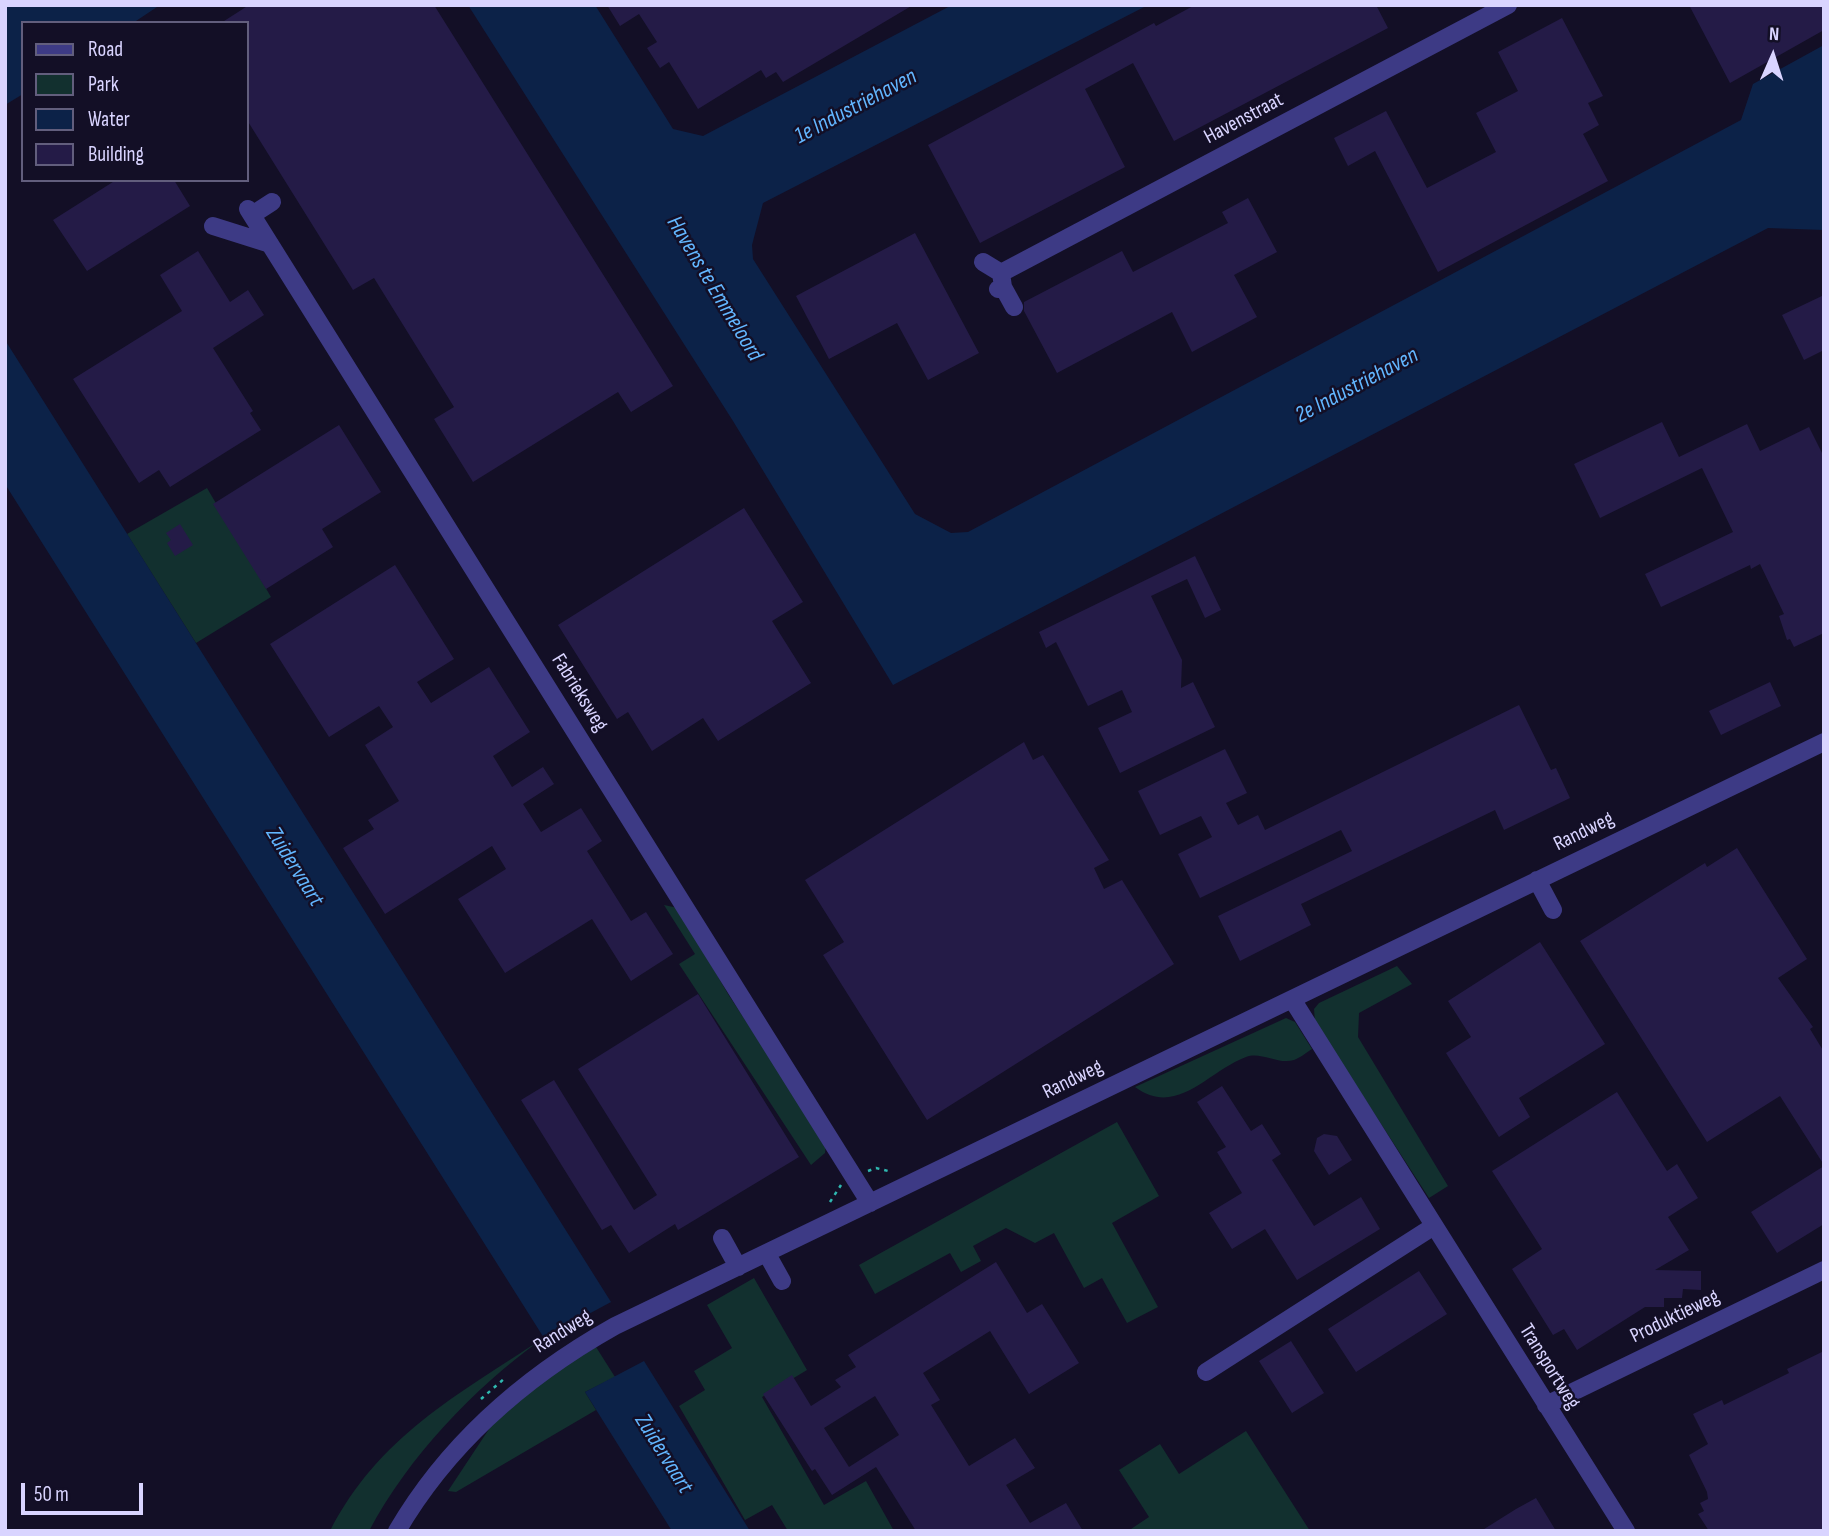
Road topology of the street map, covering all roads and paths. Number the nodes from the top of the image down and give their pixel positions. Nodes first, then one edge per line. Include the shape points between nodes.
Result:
1 (1508, 5) edge
2 (272, 202) dead end
3 (213, 226) dead end
4 (270, 244) junction
5 (983, 262) dead end
6 (1001, 283) junction
7 (1014, 307) dead end
8 (1824, 742) edge
9 (1537, 880) junction
10 (1553, 910) dead end
11 (1292, 999) junction
12 (862, 1173) dead end
13 (894, 1173) dead end
14 (847, 1180) dead end
15 (870, 1203) junction
16 (824, 1207) dead end
17 (1434, 1226) junction
18 (722, 1238) dead end
19 (767, 1254) junction
20 (738, 1268) junction
21 (1824, 1270) edge
22 (782, 1281) dead end
23 (1206, 1371) dead end
24 (1546, 1405) junction
25 (397, 1531) edge
26 (1626, 1531) edge

1 - 6 street, Havenstraat
2 - 4 street, Fabrieksweg via 250,212
3 - 4 street
4 - 15 street, Fabrieksweg via 519,625
5 - 6 street
6 - 7 street
8 - 9 street, Randweg
9 - 10 street
9 - 11 street, Randweg
11 - 15 street, Randweg
11 - 17 street, Transportweg
12 - 13 path via 876,1168
14 - 16 path
15 - 19 street, Randweg
17 - 23 street
17 - 24 street, Transportweg
18 - 20 street
19 - 20 street, Randweg
19 - 22 street
20 - 25 street, Randweg via 615,1326 540,1373 467,1437
21 - 24 street, Produktieweg
24 - 26 street, Transportweg

